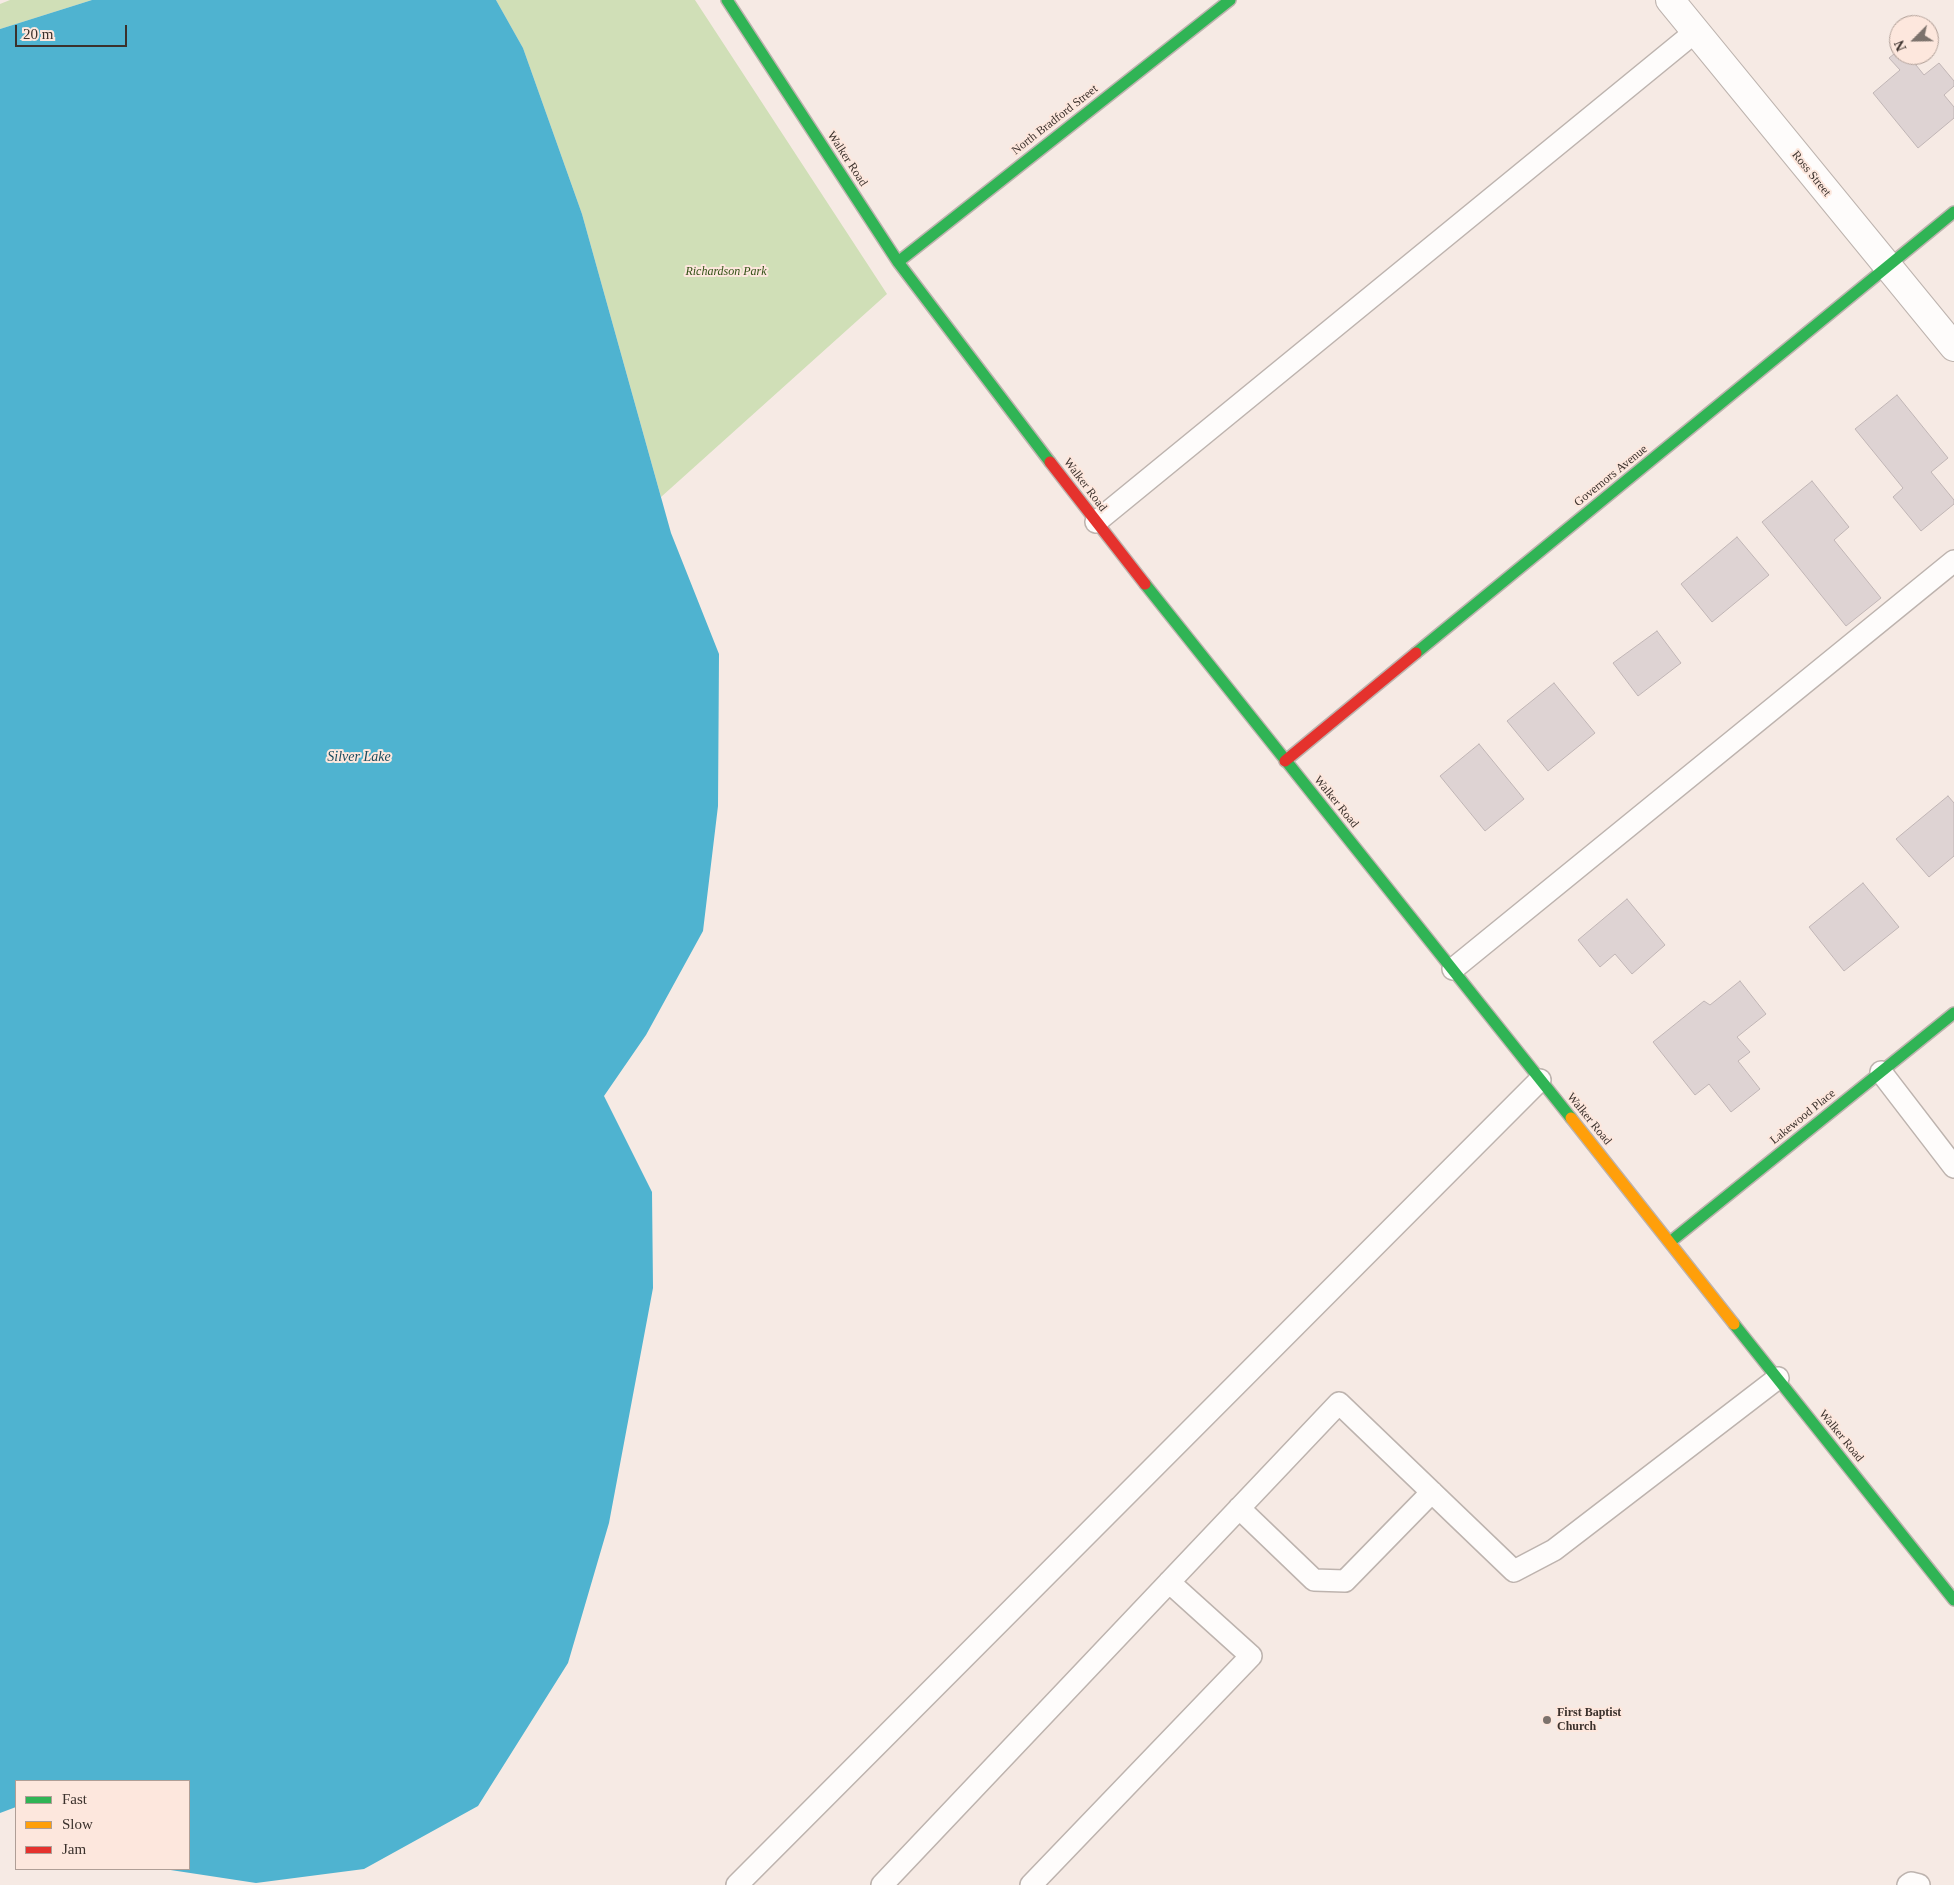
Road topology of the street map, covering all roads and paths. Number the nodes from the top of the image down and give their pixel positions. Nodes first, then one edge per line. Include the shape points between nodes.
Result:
1 (728, 0) edge
2 (1230, 0) edge
3 (1670, 0) edge
4 (1695, 32) junction
5 (1954, 212) edge
6 (898, 262) junction
7 (1887, 266) junction
8 (1954, 347) edge
9 (1096, 522) junction
10 (1954, 561) edge
11 (1286, 761) junction
12 (1453, 969) junction
13 (1954, 1013) edge
14 (1881, 1072) junction
15 (1540, 1080) junction
16 (1954, 1167) edge
17 (1670, 1242) junction
18 (1778, 1378) junction
19 (1432, 1492) junction
20 (1239, 1508) junction
21 (1169, 1582) junction
22 (1954, 1600) edge
23 (737, 1885) edge
24 (882, 1885) edge
25 (1031, 1885) edge
26 (1908, 1885) edge
27 (1919, 1885) edge

1 - 6 street, Walker Road
2 - 6 street, North Bradford Street
3 - 4 street, Ross Street
4 - 7 street, Ross Street
4 - 9 lane
5 - 7 street, Governors Avenue
6 - 9 street, Walker Road
7 - 8 street, Ross Street
7 - 11 street, Governors Avenue
9 - 11 street, Walker Road
10 - 12 lane
11 - 12 street, Walker Road
12 - 15 street, Walker Road
13 - 14 street, Lakewood Place
14 - 16 lane
14 - 17 street, Lakewood Place
15 - 17 street, Walker Road
15 - 23 lane
17 - 18 street, Walker Road
18 - 19 lane via 1554,1550 1514,1571
18 - 22 street, Walker Road
19 - 20 lane via 1345,1581 1314,1580
19 - 20 lane via 1339,1403
20 - 21 lane
21 - 24 lane
21 - 25 lane via 1251,1656
26 - 27 lane

